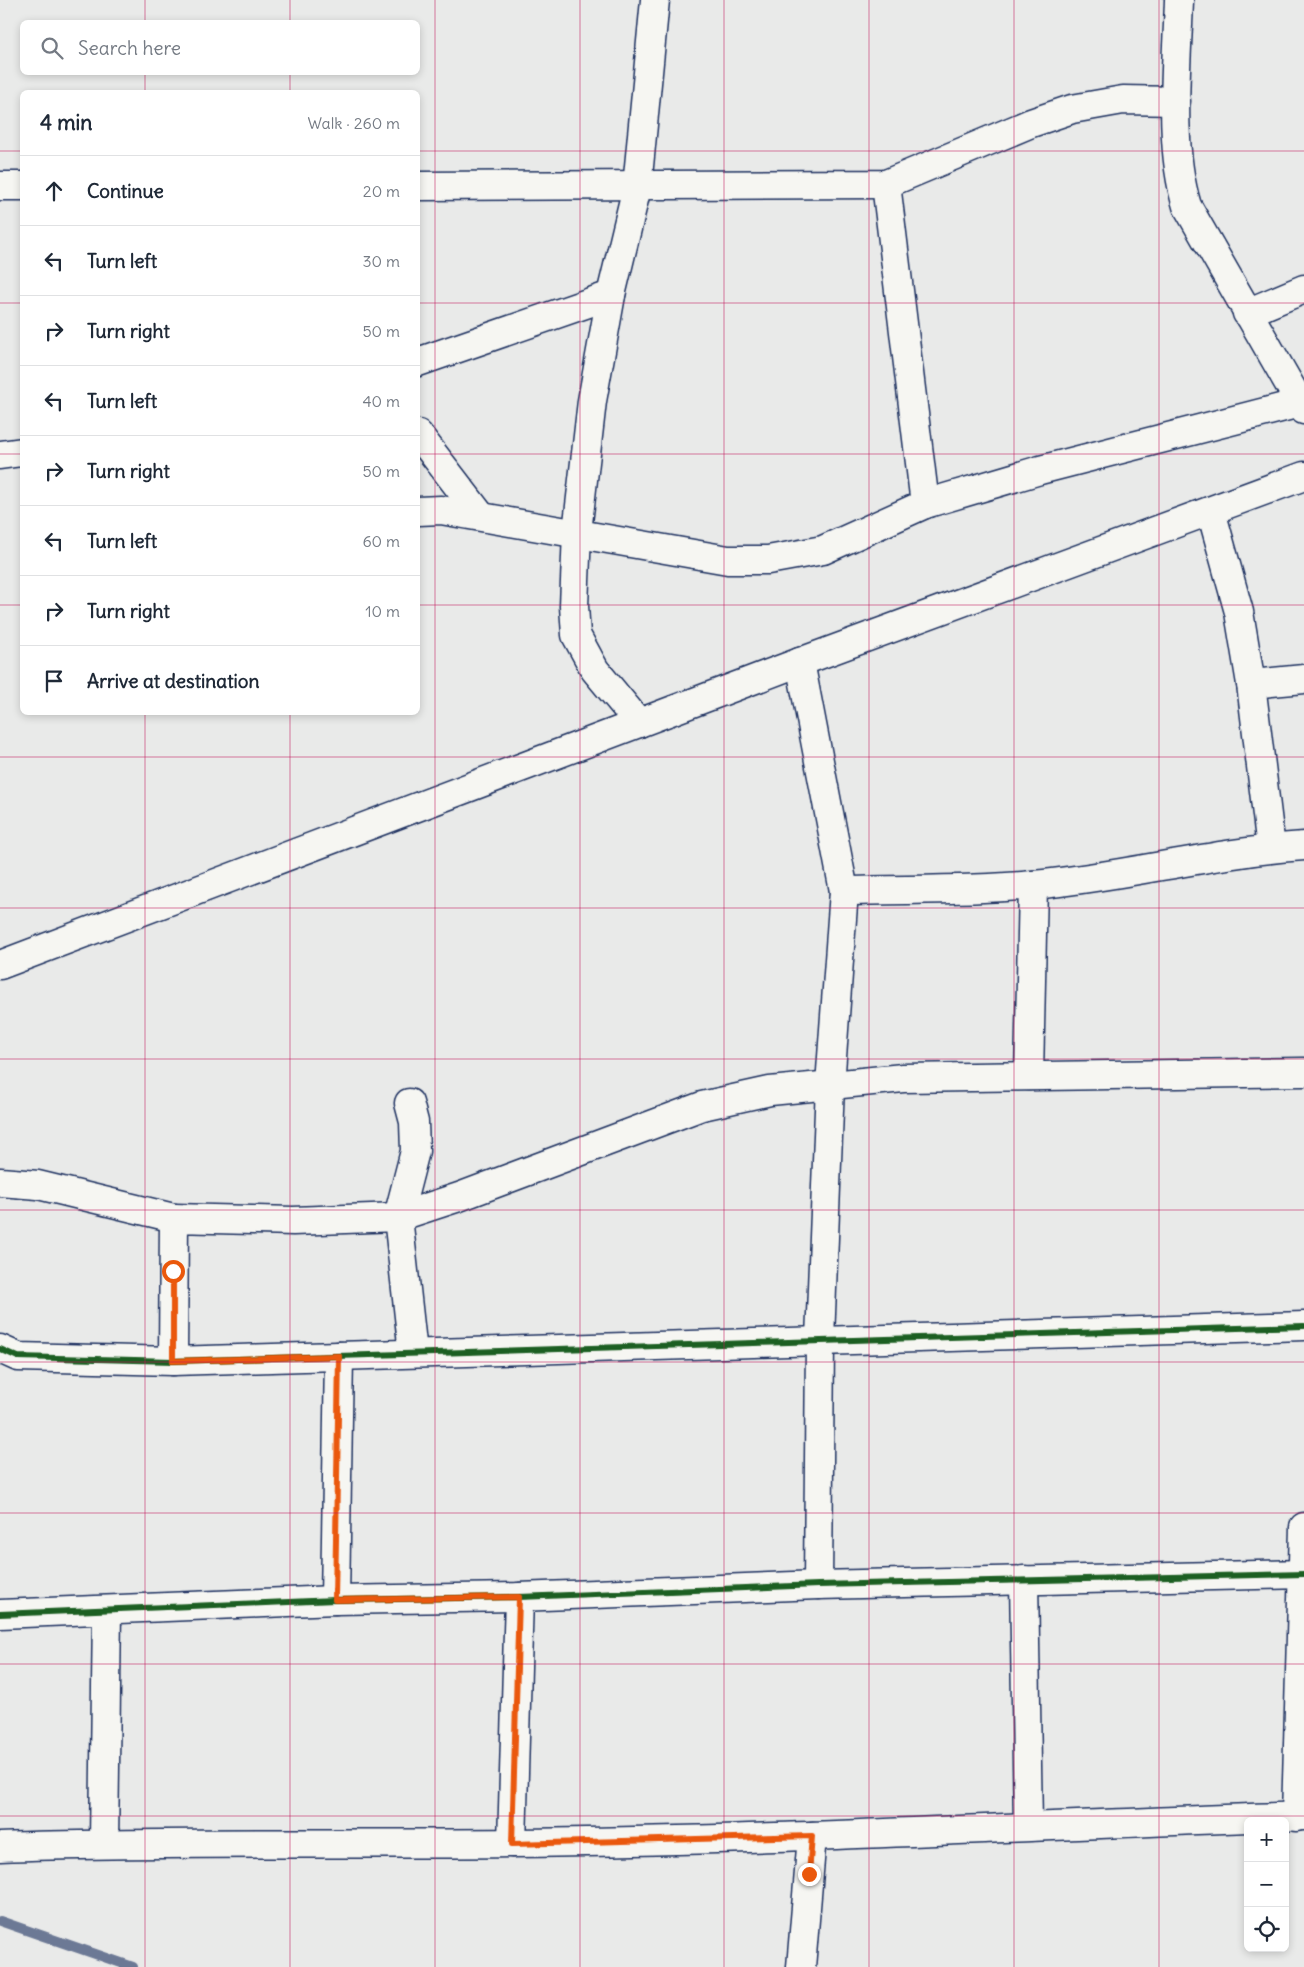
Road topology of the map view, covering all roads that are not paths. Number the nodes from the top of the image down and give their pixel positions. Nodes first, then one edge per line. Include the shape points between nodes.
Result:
1 (655, 0) edge
2 (1179, 0) edge
3 (1176, 101) junction
4 (886, 184) junction
5 (0, 186) edge
6 (20, 186) edge
7 (420, 186) edge
8 (637, 187) junction
9 (1304, 290) edge
10 (611, 294) junction
11 (1247, 313) junction
12 (420, 361) edge
13 (1302, 407) edge
14 (420, 437) edge
15 (20, 452) edge
16 (0, 455) edge
17 (1304, 476) edge
18 (925, 504) junction
19 (420, 511) edge
20 (1211, 511) junction
21 (480, 516) junction
22 (577, 532) junction
23 (800, 662) junction
24 (1304, 679) edge
25 (1251, 684) junction
26 (639, 723) junction
27 (1304, 846) edge
28 (1270, 848) junction
29 (1033, 886) junction
30 (844, 891) junction
31 (0, 965) edge
32 (1304, 1072) edge
33 (1029, 1076) junction
34 (830, 1085) junction
35 (410, 1103) dead end
36 (0, 1182) edge
37 (398, 1217) junction
38 (174, 1218) junction
39 (1304, 1326) edge
40 (820, 1339) junction
41 (0, 1349) edge
42 (413, 1353) junction
43 (339, 1356) junction
44 (173, 1361) junction
45 (1304, 1528) edge
46 (1303, 1574) edge
47 (1024, 1580) junction
48 (818, 1585) junction
49 (519, 1597) junction
50 (335, 1600) junction
51 (107, 1610) junction
52 (0, 1614) edge
53 (1300, 1816) edge
54 (1028, 1826) junction
55 (812, 1836) junction
56 (104, 1843) junction
57 (512, 1844) junction
58 (0, 1847) edge
59 (801, 1967) edge

1 - 8 main road
2 - 3 main road
3 - 4 main road via 1123,100 1072,108
3 - 11 main road via 1179,179 1188,206
4 - 8 main road
4 - 18 main road
5 - 6 main road
7 - 8 main road
8 - 10 main road
9 - 11 main road
10 - 12 main road
10 - 22 main road via 592,401
11 - 13 main road
13 - 18 main road via 1040,470
14 - 21 main road
15 - 16 main road
17 - 20 main road
18 - 22 main road via 823,550 768,560 728,560
19 - 21 main road via 441,510
20 - 23 main road
20 - 25 main road via 1239,612
21 - 22 main road
22 - 26 main road via 576,635 595,670
23 - 26 main road
23 - 30 main road
24 - 25 main road
25 - 28 main road
26 - 31 main road
27 - 28 main road
28 - 29 main road
29 - 30 main road
29 - 33 main road
30 - 34 main road
32 - 33 main road
33 - 34 main road via 903,1078
34 - 37 main road via 770,1091 702,1106
34 - 40 main road
35 - 37 main road via 415,1151
36 - 38 main road via 38,1185
37 - 38 main road via 293,1221
37 - 42 main road
38 - 44 main road
39 - 40 main road
40 - 42 main road
40 - 48 main road
41 - 44 main road via 18,1357
42 - 43 main road
43 - 44 main road
43 - 50 main road
45 - 46 main road
46 - 47 main road
46 - 53 main road
47 - 48 main road
47 - 54 main road
48 - 49 main road
49 - 50 main road
49 - 57 main road
50 - 51 main road
51 - 52 main road
51 - 56 main road
53 - 54 main road
54 - 55 main road
55 - 57 main road
55 - 59 main road
56 - 57 main road
56 - 58 main road

